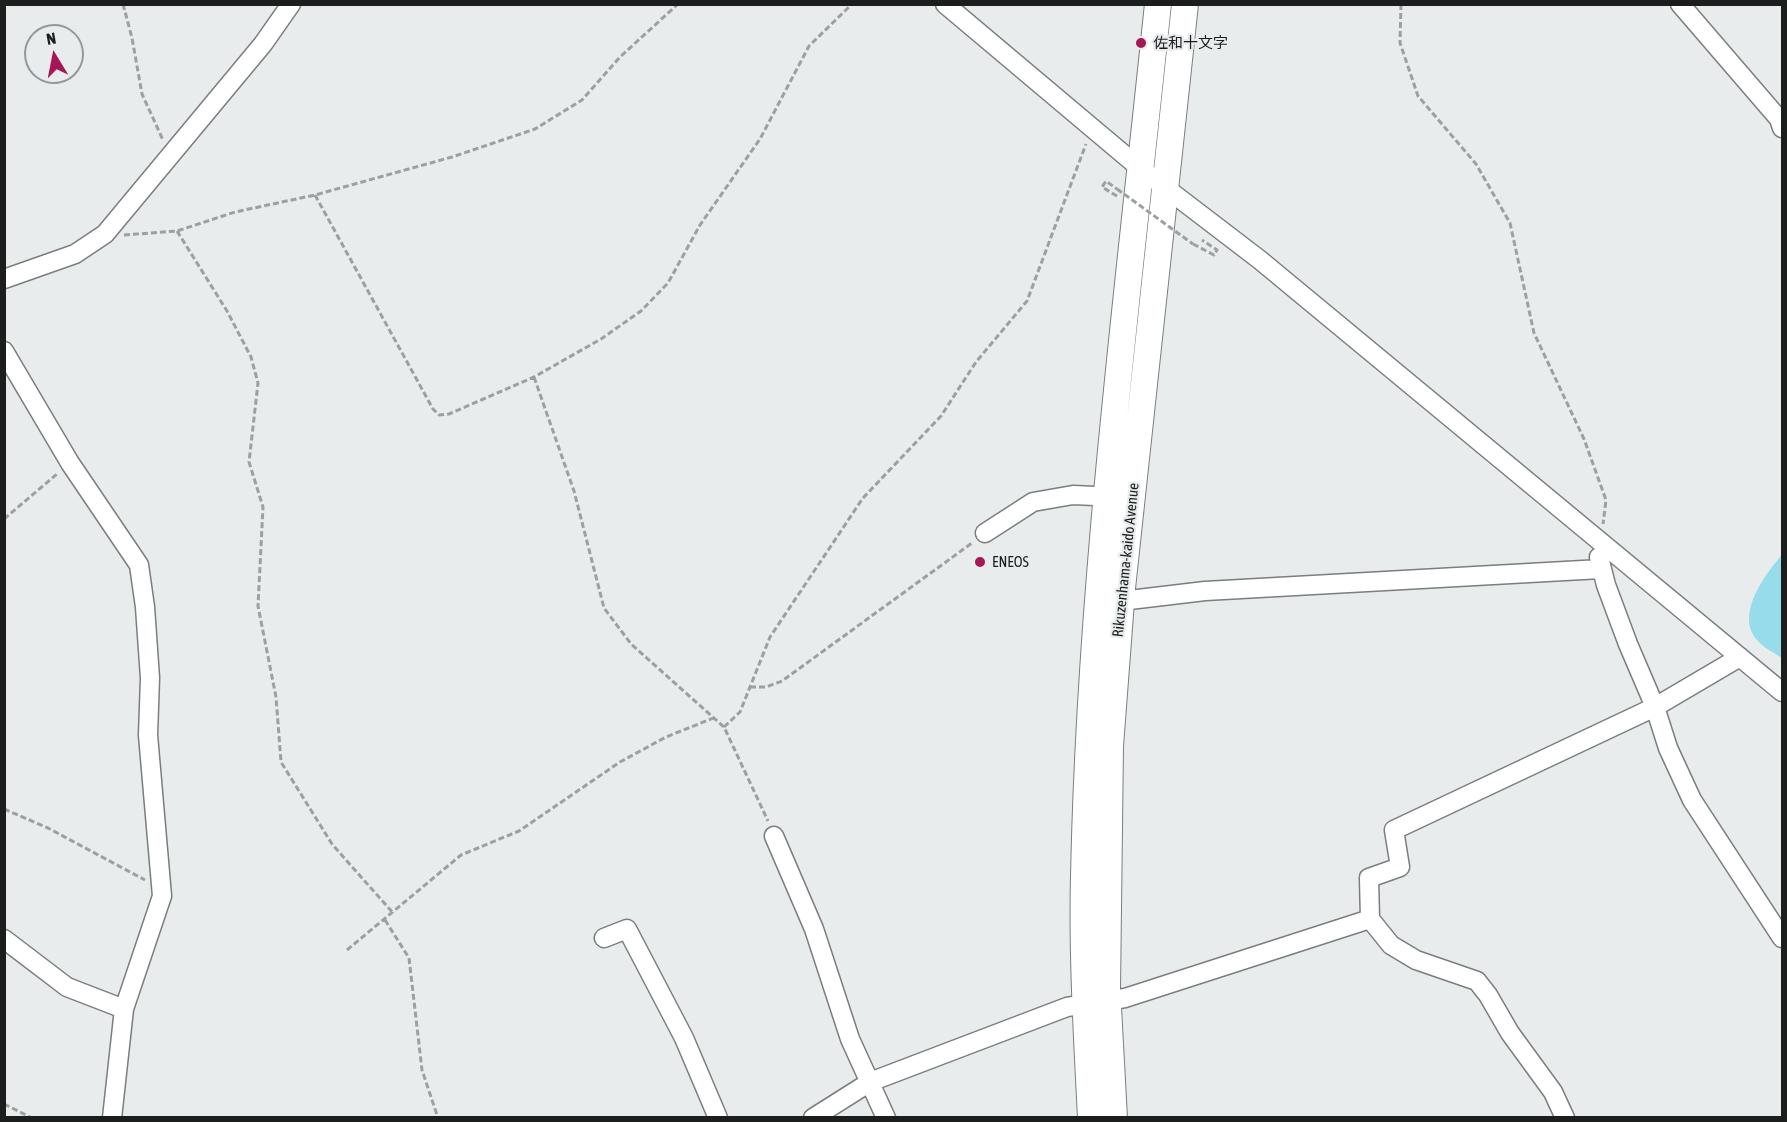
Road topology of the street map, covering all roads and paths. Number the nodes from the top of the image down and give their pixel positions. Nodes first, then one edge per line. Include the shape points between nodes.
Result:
1 (123, 4) edge
2 (291, 4) edge
3 (678, 4) edge
4 (852, 4) edge
5 (945, 4) edge
6 (1158, 4) edge
7 (1185, 4) edge
8 (1401, 4) edge
9 (1680, 4) edge
10 (1092, 128) junction
11 (1782, 128) edge
12 (170, 154) junction
13 (1141, 169) junction
14 (1166, 186) junction
15 (315, 195) junction
16 (1121, 198) dead end
17 (177, 231) junction
18 (105, 234) junction
19 (1202, 240) dead end
20 (4, 279) edge
21 (4, 351) edge
22 (534, 377) junction
23 (70, 464) junction
24 (1120, 497) junction
25 (4, 519) edge
26 (985, 533) joint
27 (1601, 543) junction
28 (1601, 569) junction
29 (1121, 601) junction
30 (1740, 657) junction
31 (750, 687) junction
32 (1782, 692) edge
33 (1655, 707) junction
34 (716, 717) junction
35 (724, 727) junction
36 (4, 809) edge
37 (774, 836) joint
38 (162, 890) junction
39 (393, 913) junction
40 (385, 919) junction
41 (1370, 919) junction
42 (604, 938) dead end
43 (1782, 938) edge
44 (4, 939) edge
45 (346, 950) dead end
46 (1096, 1002) junction
47 (124, 1009) junction
48 (870, 1082) junction
49 (4, 1104) edge
50 (32, 1118) edge
51 (112, 1118) edge
52 (438, 1118) edge
53 (717, 1118) edge
54 (813, 1118) edge
55 (886, 1118) edge
56 (1091, 1118) edge
57 (1114, 1118) edge
58 (1565, 1118) edge

1 - 12 path via 142,94
2 - 12 street via 263,44
3 - 15 path via 620,57 582,100 535,129
4 - 22 path via 809,46 760,139 700,225 668,283 641,311
5 - 10 street
6 - 13 highway, Rikuzenhama-kaido Avenue
7 - 14 highway, Rikuzenhama-kaido Avenue
8 - 27 path via 1400,43 1418,96 1476,164 1510,223 1534,333 1584,439 1606,500
9 - 11 street via 1779,119
10 - 13 street
10 - 31 path via 1027,301 976,362 941,416 863,498 770,637
12 - 18 street
13 - 14 street
13 - 24 highway, Rikuzenhama-kaido Avenue
14 - 24 highway, Rikuzenhama-kaido Avenue
14 - 27 street
15 - 17 path via 235,212
15 - 22 path via 439,415
16 - 19 path, bridge via 1102,186 1106,181 1214,255 1217,250
17 - 18 path via 139,236
17 - 39 path via 252,357 258,383 249,462 263,507 258,606 276,697 281,762 332,844
18 - 20 street via 75,254
21 - 23 street
22 - 34 path via 574,491 604,608 631,644
23 - 25 path
23 - 38 street via 139,565 150,678 148,735
24 - 26 street via 1073,495 1033,502
24 - 29 highway, Rikuzenhama-kaido Avenue
24 - 46 highway, Rikuzenhama-kaido Avenue via 1091,682 1084,877
26 - 31 path via 782,681
27 - 28 street
27 - 30 street
28 - 29 street via 1205,591
28 - 33 street
29 - 46 highway, Rikuzenhama-kaido Avenue
30 - 32 street
30 - 33 street
31 - 35 path via 740,712
33 - 41 street via 1394,830 1400,867 1369,878
33 - 43 street via 1692,801
34 - 35 path
34 - 39 path via 666,737 620,762 519,831 461,855
35 - 37 path
36 - 38 path via 48,828
37 - 48 street via 814,929 850,1039
38 - 47 street
39 - 40 path
40 - 45 path
40 - 52 path via 409,958 422,1070
41 - 46 street via 1125,998
41 - 58 street via 1391,945 1416,960 1477,981 1553,1092
42 - 53 street via 627,929 684,1038
44 - 47 street via 67,987
46 - 48 street via 1067,1007
46 - 56 highway, Rikuzenhama-kaido Avenue
46 - 57 highway, Rikuzenhama-kaido Avenue
47 - 51 street
48 - 54 street
48 - 55 street
49 - 50 path

